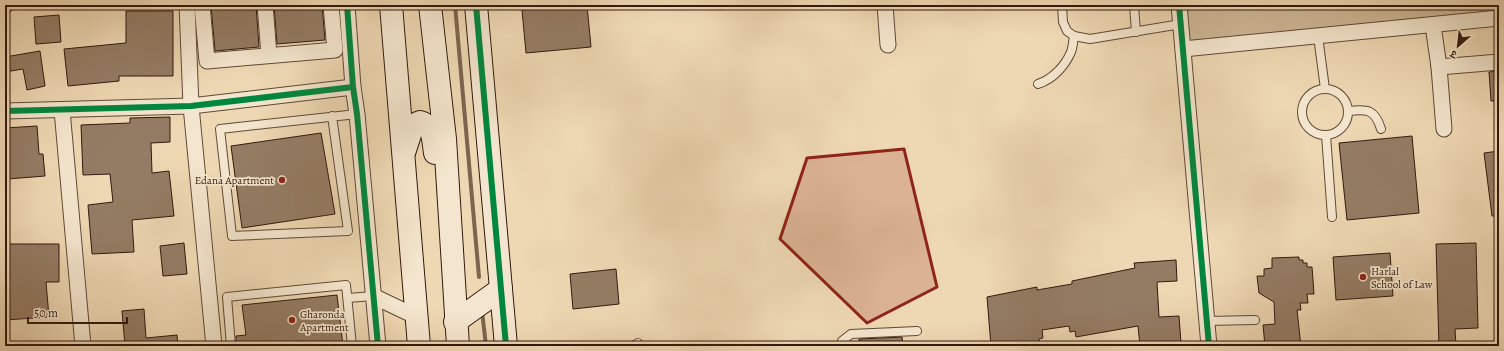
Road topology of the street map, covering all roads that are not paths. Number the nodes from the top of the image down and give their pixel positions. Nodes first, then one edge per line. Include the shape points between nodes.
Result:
1 (187, 5) edge
2 (202, 5) edge
3 (265, 5) edge
4 (331, 5) edge
5 (347, 5) edge
6 (391, 5) edge
7 (430, 5) edge
8 (476, 5) edge
9 (886, 5) edge
10 (1062, 5) edge
11 (1134, 5) edge
12 (1179, 5) edge
13 (1499, 18) edge
14 (1181, 24) junction
15 (1433, 25) junction
16 (1136, 32) junction
17 (1074, 36) junction
18 (1318, 36) junction
19 (888, 46) dead end
20 (351, 49) junction
21 (1183, 49) junction
22 (335, 50) junction
23 (269, 56) junction
24 (1499, 62) edge
25 (1439, 67) junction
26 (1038, 84) dead end
27 (353, 87) junction
28 (1325, 89) junction
29 (191, 106) junction
30 (62, 110) junction
31 (5, 111) edge
32 (1349, 112) junction
33 (357, 114) junction
34 (332, 116) junction
35 (1381, 129) dead end
36 (1444, 129) dead end
37 (1326, 136) junction
38 (404, 153) junction
39 (447, 178) junction
40 (1332, 217) dead end
41 (500, 289) junction
42 (373, 296) junction
43 (348, 298) junction
44 (417, 317) junction
45 (1255, 320) dead end
46 (1207, 321) junction
47 (455, 322) junction
48 (917, 331) dead end
49 (83, 346) edge
50 (214, 346) edge
51 (231, 346) edge
52 (352, 346) edge
53 (378, 346) edge
54 (419, 346) edge
55 (458, 346) edge
56 (506, 346) edge
57 (840, 346) edge
58 (1209, 346) edge

1 - 29 street
2 - 23 street via 207,61
3 - 23 street
4 - 22 street
5 - 20 street
6 - 38 main road
7 - 39 main road
8 - 41 main road
9 - 19 street
10 - 17 lane via 1063,22 1067,31
11 - 16 lane
12 - 14 street
13 - 15 street
14 - 16 lane
14 - 21 street
15 - 18 street
15 - 25 street
16 - 17 lane via 1090,39
17 - 26 lane via 1071,52 1056,75
18 - 21 street
18 - 28 lane
20 - 22 street
20 - 27 street
21 - 46 street
22 - 23 street
24 - 25 street
25 - 36 street
27 - 29 street
27 - 33 street
28 - 32 lane via 1334,90 1342,95
28 - 37 lane via 1308,96 1303,104 1302,113 1309,129
29 - 30 street
29 - 50 street
30 - 31 street
30 - 49 street
32 - 35 lane via 1364,109 1368,111 1378,120
32 - 37 lane via 1342,128 1335,134
33 - 34 lane
33 - 42 street
34 - 34 lane via 220,129 232,236 348,231
37 - 40 lane
38 - 39 main road via 413,125 424,123 431,129 438,166
38 - 44 main road
39 - 47 main road
41 - 47 main road
41 - 56 main road
42 - 43 lane
42 - 44 street
42 - 53 street
43 - 51 lane via 346,285 227,297
43 - 52 lane
44 - 54 main road
45 - 46 lane
46 - 58 street
47 - 55 main road
48 - 57 lane via 851,334

